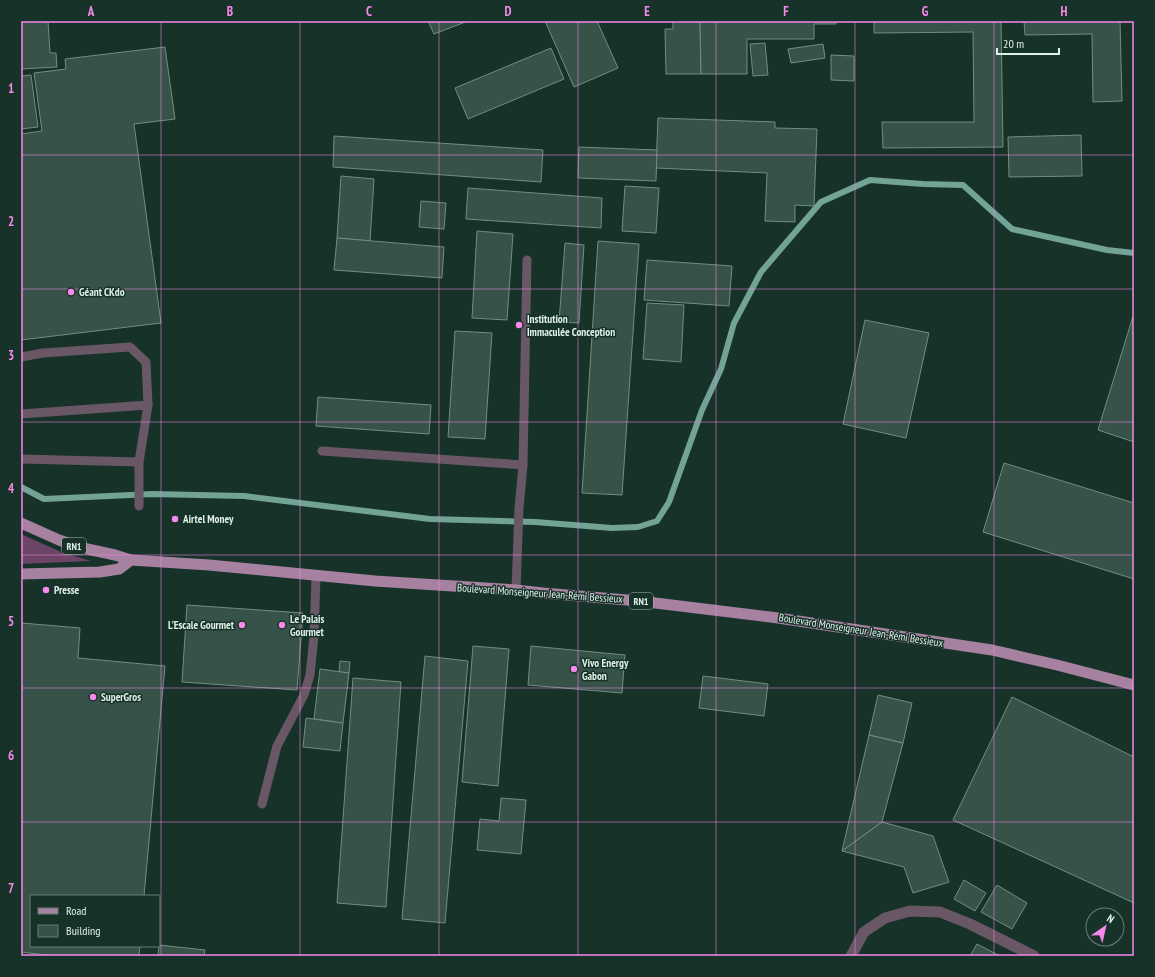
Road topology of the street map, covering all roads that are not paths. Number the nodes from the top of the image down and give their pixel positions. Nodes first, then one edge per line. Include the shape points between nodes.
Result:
1 (527, 260) dead end
2 (21, 357) edge
3 (148, 405) junction
4 (21, 414) edge
5 (322, 451) dead end
6 (21, 459) edge
7 (139, 462) junction
8 (523, 465) junction
9 (139, 506) dead end
10 (21, 523) edge
11 (131, 560) junction
12 (21, 574) edge
13 (316, 576) junction
14 (516, 590) junction
15 (1134, 685) edge
16 (262, 804) dead end
17 (851, 956) edge
18 (1034, 956) edge

1 - 8 lane
2 - 3 lane via 130,346 146,362
3 - 4 lane
3 - 7 lane
5 - 8 lane
6 - 7 lane
7 - 9 lane
8 - 14 lane
10 - 11 main road, Boulevard Monseigneur Jean-Rémi Bessieux / RN1 via 78,547
11 - 12 main road via 119,569 100,572
11 - 13 main road, Boulevard Monseigneur Jean-Rémi Bessieux / RN1
13 - 14 main road, Boulevard Monseigneur Jean-Rémi Bessieux / RN1
13 - 16 lane via 310,675 304,695 277,746
14 - 15 main road, Boulevard Monseigneur Jean-Rémi Bessieux / RN1 via 785,618 916,638 1056,664
17 - 18 street via 864,932 885,918 910,911 940,912

